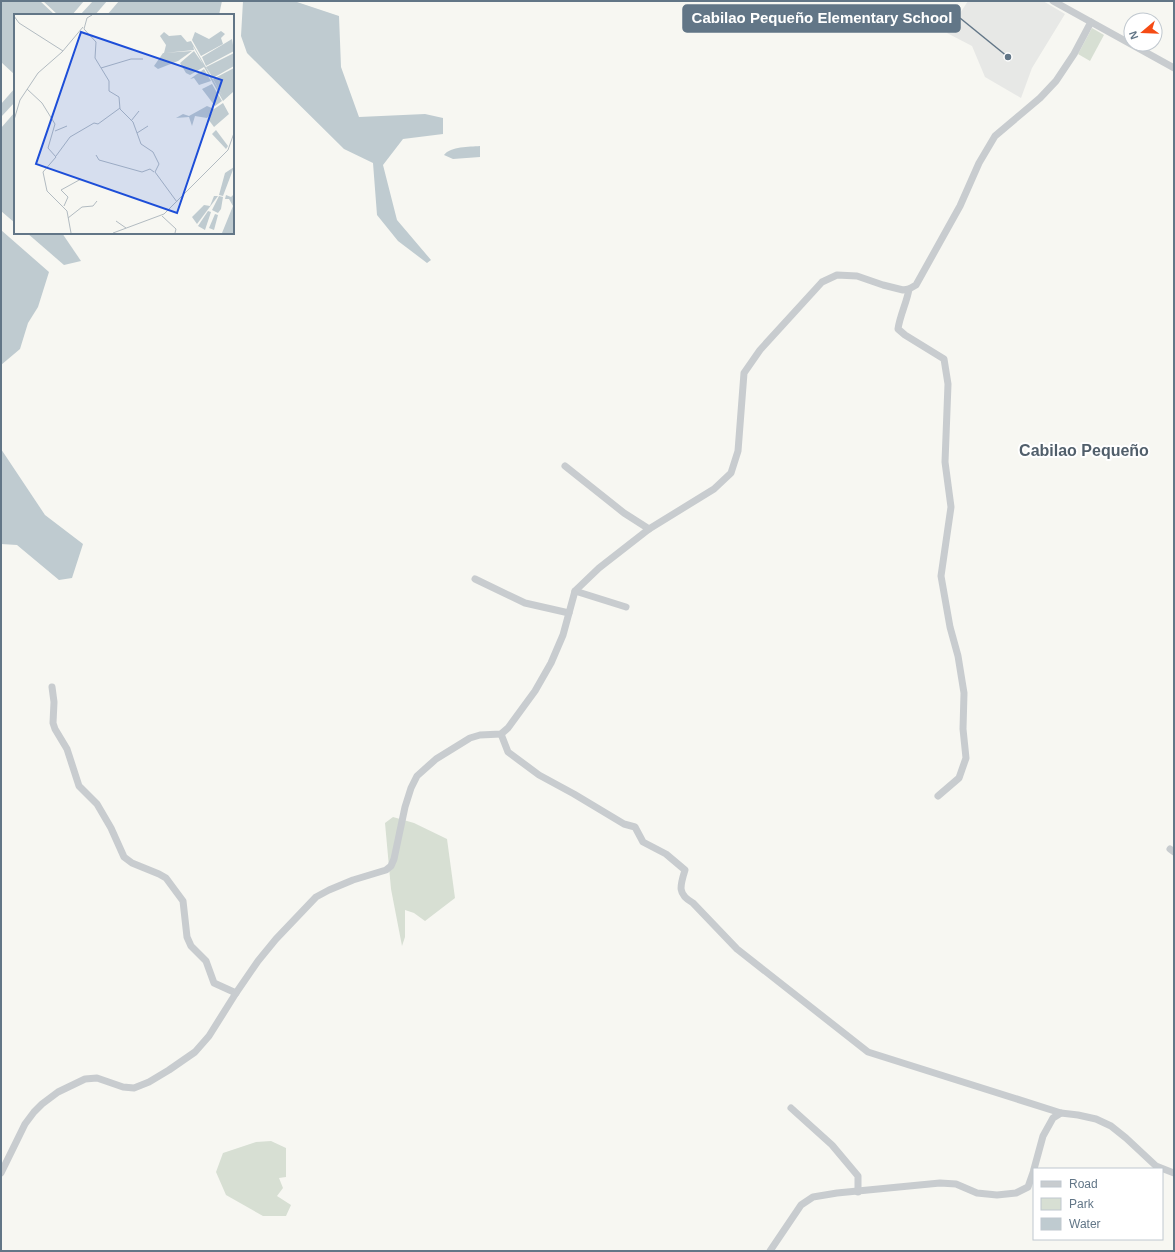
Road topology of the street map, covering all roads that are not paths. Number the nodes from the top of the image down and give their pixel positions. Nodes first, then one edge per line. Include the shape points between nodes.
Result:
1 (1053, 1) edge
2 (1091, 22) junction
3 (1174, 68) edge
4 (909, 289) junction
5 (565, 466) dead end
6 (649, 529) junction
7 (475, 579) dead end
8 (575, 590) junction
9 (626, 607) dead end
10 (568, 613) junction
11 (52, 687) dead end
12 (501, 734) junction
13 (938, 796) dead end
14 (236, 993) junction
15 (791, 1108) dead end
16 (1061, 1113) junction
17 (1035, 1168) edge
18 (1161, 1168) edge
19 (1163, 1169) edge
20 (1, 1173) edge
21 (1033, 1173) edge
22 (1174, 1173) edge
23 (858, 1192) junction
24 (770, 1251) edge

1 - 2 street
2 - 3 street
2 - 4 street via 1056,81 995,136 916,285
4 - 6 street via 883,286 857,276 837,275 822,282 760,350 744,373 738,452 731,473 714,489
4 - 13 street via 898,329 944,359 948,384 945,462 951,507 941,576 964,692 963,729 966,758 959,778
5 - 6 street via 624,513
6 - 8 street
7 - 10 street via 525,603
8 - 9 street
8 - 10 street
10 - 12 street via 563,635 551,663 535,691
11 - 14 street via 53,723 67,749 80,786 97,804 124,857 166,878 183,901 187,936 191,946 206,961 214,983
12 - 14 street via 470,738 425,768 411,788 391,866 380,873 353,880 316,897 276,939
12 - 16 street via 508,752 539,775 624,824 635,827 643,842 666,854 685,870 680,884 682,894 737,949 868,1052
14 - 20 street via 210,1036 194,1052 153,1080 134,1088 97,1078 86,1079 58,1092 42,1104 25,1124
15 - 23 street via 832,1145 858,1176
16 - 17 street via 1052,1118 1043,1136
16 - 18 street via 1078,1114 1111,1126
19 - 22 street
21 - 23 street via 1028,1187 1016,1193 977,1193 956,1184 940,1183
23 - 24 street via 813,1197 800,1205

